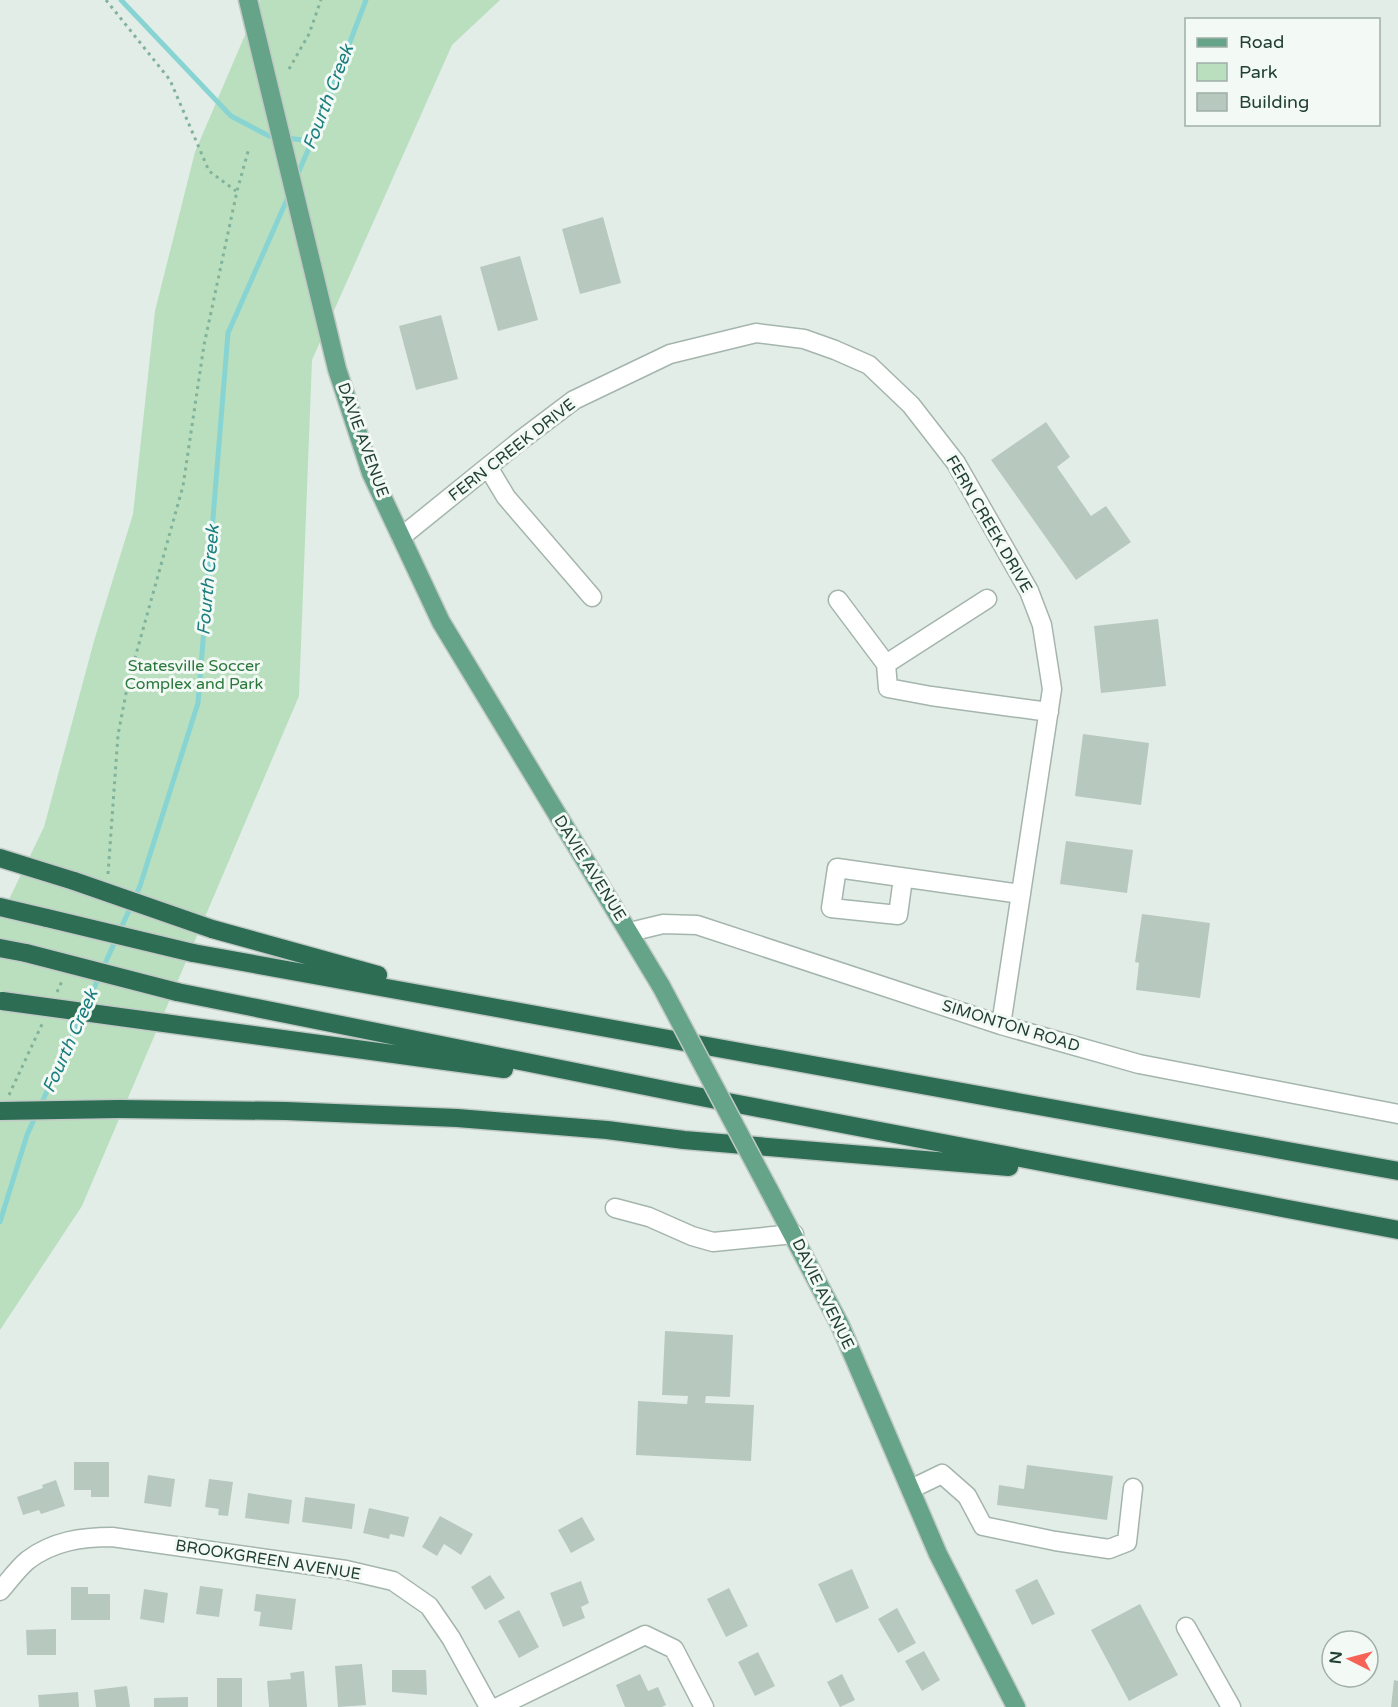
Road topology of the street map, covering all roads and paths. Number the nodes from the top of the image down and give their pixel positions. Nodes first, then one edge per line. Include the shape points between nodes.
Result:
1 (106, 0) edge
2 (248, 0) edge
3 (321, 0) edge
4 (289, 69) dead end
5 (249, 148) dead end
6 (237, 191) junction
7 (488, 467) junction
8 (401, 537) junction
9 (592, 597) dead end
10 (987, 599) dead end
11 (838, 600) dead end
12 (886, 664) junction
13 (1048, 712) junction
14 (0, 858) edge
15 (107, 878) dead end
16 (903, 878) dead end
17 (1021, 894) junction
18 (0, 907) edge
19 (630, 932) junction
20 (0, 948) edge
21 (1, 1001) edge
22 (481, 1004) junction
23 (43, 1022) dead end
24 (1001, 1025) junction
25 (675, 1092) junction
26 (4, 1104) edge
27 (1398, 1114) edge
28 (1398, 1171) edge
29 (1102, 1175) junction
30 (615, 1208) dead end
31 (1398, 1230) edge
32 (794, 1234) junction
33 (1133, 1488) dead end
34 (910, 1489) junction
35 (0, 1591) edge
36 (1186, 1627) dead end
37 (489, 1707) edge
38 (498, 1707) edge
39 (704, 1707) edge
40 (1016, 1707) edge
41 (1231, 1707) edge

1 - 6 path via 170,80 209,171
2 - 8 main road, DAVIE AVENUE via 337,369 371,473
3 - 4 path via 309,34
5 - 6 path
6 - 15 path via 204,345 183,486 128,683 118,735
7 - 8 street, FERN CREEK DRIVE
7 - 9 street via 506,497
7 - 13 street, FERN CREEK DRIVE via 574,400 670,354 756,333 804,339 835,350 869,365 911,405 956,462 1029,591 1042,625 1052,689
8 - 19 main road, DAVIE AVENUE via 441,622
10 - 12 street
11 - 12 street
12 - 13 street via 888,688
13 - 17 street, FERN CREEK DRIVE
14 - 22 highway, bridge via 212,928
16 - 17 street
17 - 24 street, FERN CREEK DRIVE
18 - 22 highway, bridge via 193,953
19 - 24 street, SIMONTON ROAD via 663,924 697,925
19 - 32 main road, DAVIE AVENUE, bridge
20 - 25 highway, bridge via 177,992
21 - 25 highway, bridge
22 - 28 highway
23 - 26 path
24 - 27 street, SIMONTON ROAD via 1138,1064
25 - 29 highway
26 - 29 highway, bridge via 457,1118
29 - 31 highway
30 - 32 street via 713,1242
32 - 34 main road, DAVIE AVENUE via 840,1325
33 - 34 street via 1127,1542 1109,1549 983,1526 967,1496 942,1474
34 - 40 main road, DAVIE AVENUE via 938,1554
35 - 37 street, BROOKGREEN AVENUE via 28,1560 62,1542 83,1537 112,1537 276,1560 393,1581 429,1606
36 - 41 street
38 - 39 street via 645,1635 674,1648

